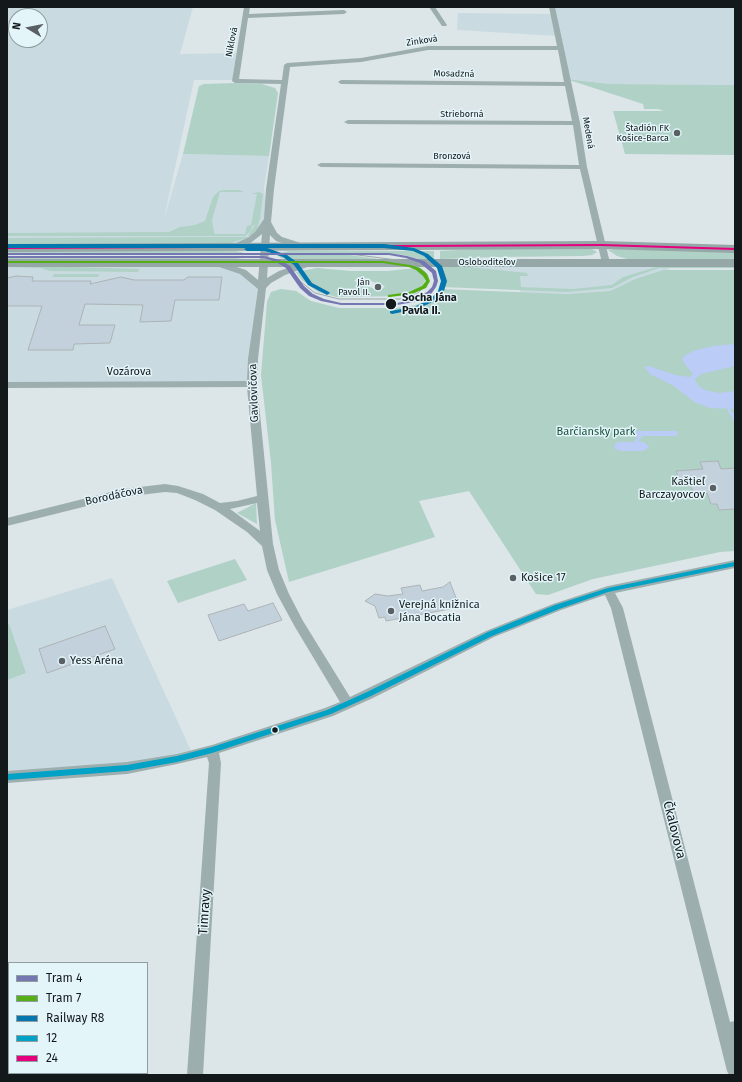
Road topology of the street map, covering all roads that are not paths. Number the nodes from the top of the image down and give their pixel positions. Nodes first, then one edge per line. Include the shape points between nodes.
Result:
1 (247, 7) edge
2 (432, 7) edge
3 (552, 7) edge
4 (344, 12) dead end
5 (246, 16) junction
6 (444, 26) dead end
7 (560, 48) junction
8 (287, 65) joint
9 (285, 82) junction
10 (341, 82) dead end
11 (567, 84) junction
12 (348, 122) dead end
13 (576, 124) junction
14 (322, 165) dead end
15 (583, 167) junction
16 (267, 221) junction
17 (602, 245) junction
18 (265, 247) junction
19 (303, 247) junction
20 (7, 248) edge
21 (224, 248) junction
22 (735, 248) edge
23 (606, 262) junction
24 (7, 263) edge
25 (215, 263) junction
26 (264, 263) junction
27 (311, 263) junction
28 (735, 264) edge
29 (262, 288) junction
30 (252, 384) junction
31 (7, 385) edge
32 (262, 498) junction
33 (219, 507) junction
34 (7, 522) edge
35 (267, 544) junction
36 (735, 564) edge
37 (608, 590) junction
38 (347, 703) junction
39 (212, 750) junction
40 (7, 777) edge
41 (730, 1030) edge
42 (735, 1071) edge
43 (195, 1075) edge

1 - 5 street, Niklová
2 - 6 street
3 - 7 street, Medená
4 - 5 street
5 - 9 street, Niklová via 235,81
7 - 8 street, Zinková via 428,48 367,60
7 - 11 street, Medená
8 - 9 street, Gavlovičova
9 - 16 street, Gavlovičova
10 - 11 street, Mosadzná
11 - 13 street, Medená
12 - 13 street, Strieborná
13 - 15 street, Medená
14 - 15 street, Bronzová
15 - 17 street, Medená
16 - 18 street, Gavlovičova
16 - 19 street via 279,239
16 - 21 street via 258,234 248,242
17 - 19 main road, Osloboditeľov
17 - 22 main road, Osloboditeľov
17 - 23 street, Medená
18 - 19 main road, Osloboditeľov
18 - 21 main road, Osloboditeľov
18 - 26 street, Gavlovičova
20 - 21 main road, Osloboditeľov
23 - 27 main road, Osloboditeľov
23 - 28 main road, Osloboditeľov
24 - 25 main road, Osloboditeľov
25 - 26 main road, Osloboditeľov
25 - 29 street via 243,272
26 - 27 main road, Osloboditeľov
26 - 29 street, Gavlovičova
27 - 29 street via 282,273
29 - 30 street, Gavlovičova
30 - 31 street, Vozárova
30 - 32 street, Gavlovičova
32 - 33 street via 237,506
32 - 35 street, Gavlovičova
33 - 34 street, Borodáčova via 178,490 153,488
33 - 35 street, Borodáčova via 251,529
35 - 38 street, Gavlovičova via 273,570 283,594
36 - 37 street
37 - 38 street via 535,615 490,634
37 - 41 street, Čkalovova via 617,608
38 - 39 street
39 - 40 street via 127,768
39 - 43 street, Timravy via 215,763
41 - 42 street, Čkalovova

